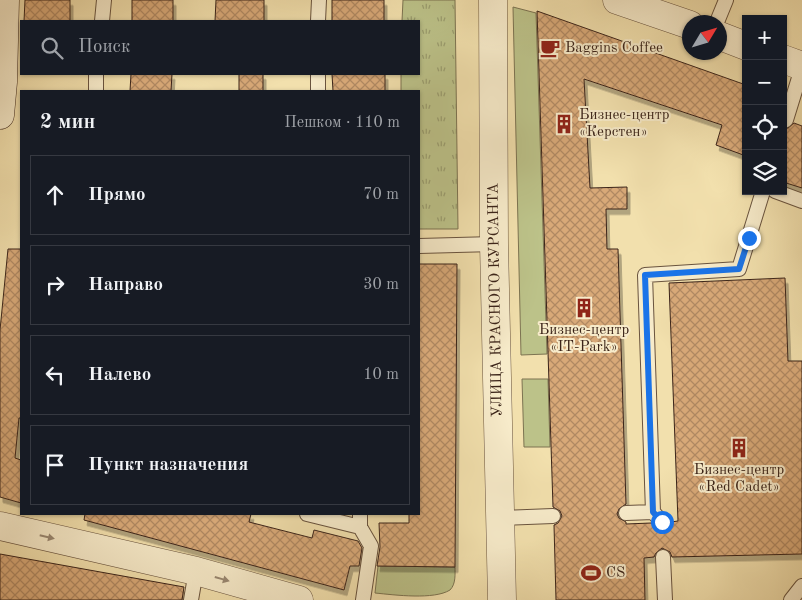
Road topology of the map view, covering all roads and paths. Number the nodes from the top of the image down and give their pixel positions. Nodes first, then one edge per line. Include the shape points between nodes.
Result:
1 (5, 0) edge
2 (104, 0) edge
3 (318, 0) edge
4 (493, 0) edge
5 (617, 0) edge
6 (726, 0) edge
7 (720, 15) edge
8 (102, 20) edge
9 (318, 20) edge
10 (682, 22) edge
11 (727, 39) edge
12 (742, 44) edge
13 (785, 60) edge
14 (802, 67) edge
15 (96, 75) edge
16 (318, 75) edge
17 (96, 90) edge
18 (318, 90) edge
19 (0, 115) edge
20 (787, 117) edge
21 (762, 195) edge
22 (786, 195) edge
23 (802, 201) edge
24 (494, 244) junction
25 (420, 246) edge
26 (626, 513) dead end
27 (316, 515) edge
28 (554, 516) dead end
29 (500, 518) junction
30 (360, 520) edge
31 (0, 526) edge
32 (663, 557) dead end
33 (196, 572) junction
34 (802, 586) edge
35 (191, 600) edge
36 (299, 600) edge
37 (363, 600) edge
38 (502, 600) edge
39 (665, 600) edge
40 (791, 600) edge

1 - 19 street
2 - 8 lane
3 - 9 lane
4 - 24 street, УЛИЦА КРАСНОГО КУРСАНТА
5 - 10 street
6 - 7 lane
11 - 12 street
13 - 14 street
14 - 20 lane
15 - 17 lane
16 - 18 lane
21 - 26 lane via 739,269 645,275 657,517
22 - 23 lane
24 - 25 lane
24 - 29 street, УЛИЦА КРАСНОГО КУРСАНТА
27 - 30 lane
28 - 29 lane
29 - 38 street, УЛИЦА КРАСНОГО КУРСАНТА
30 - 37 lane via 371,546
31 -> 33 street
32 - 39 lane
33 - 35 lane
33 -> 36 street
34 - 40 lane

